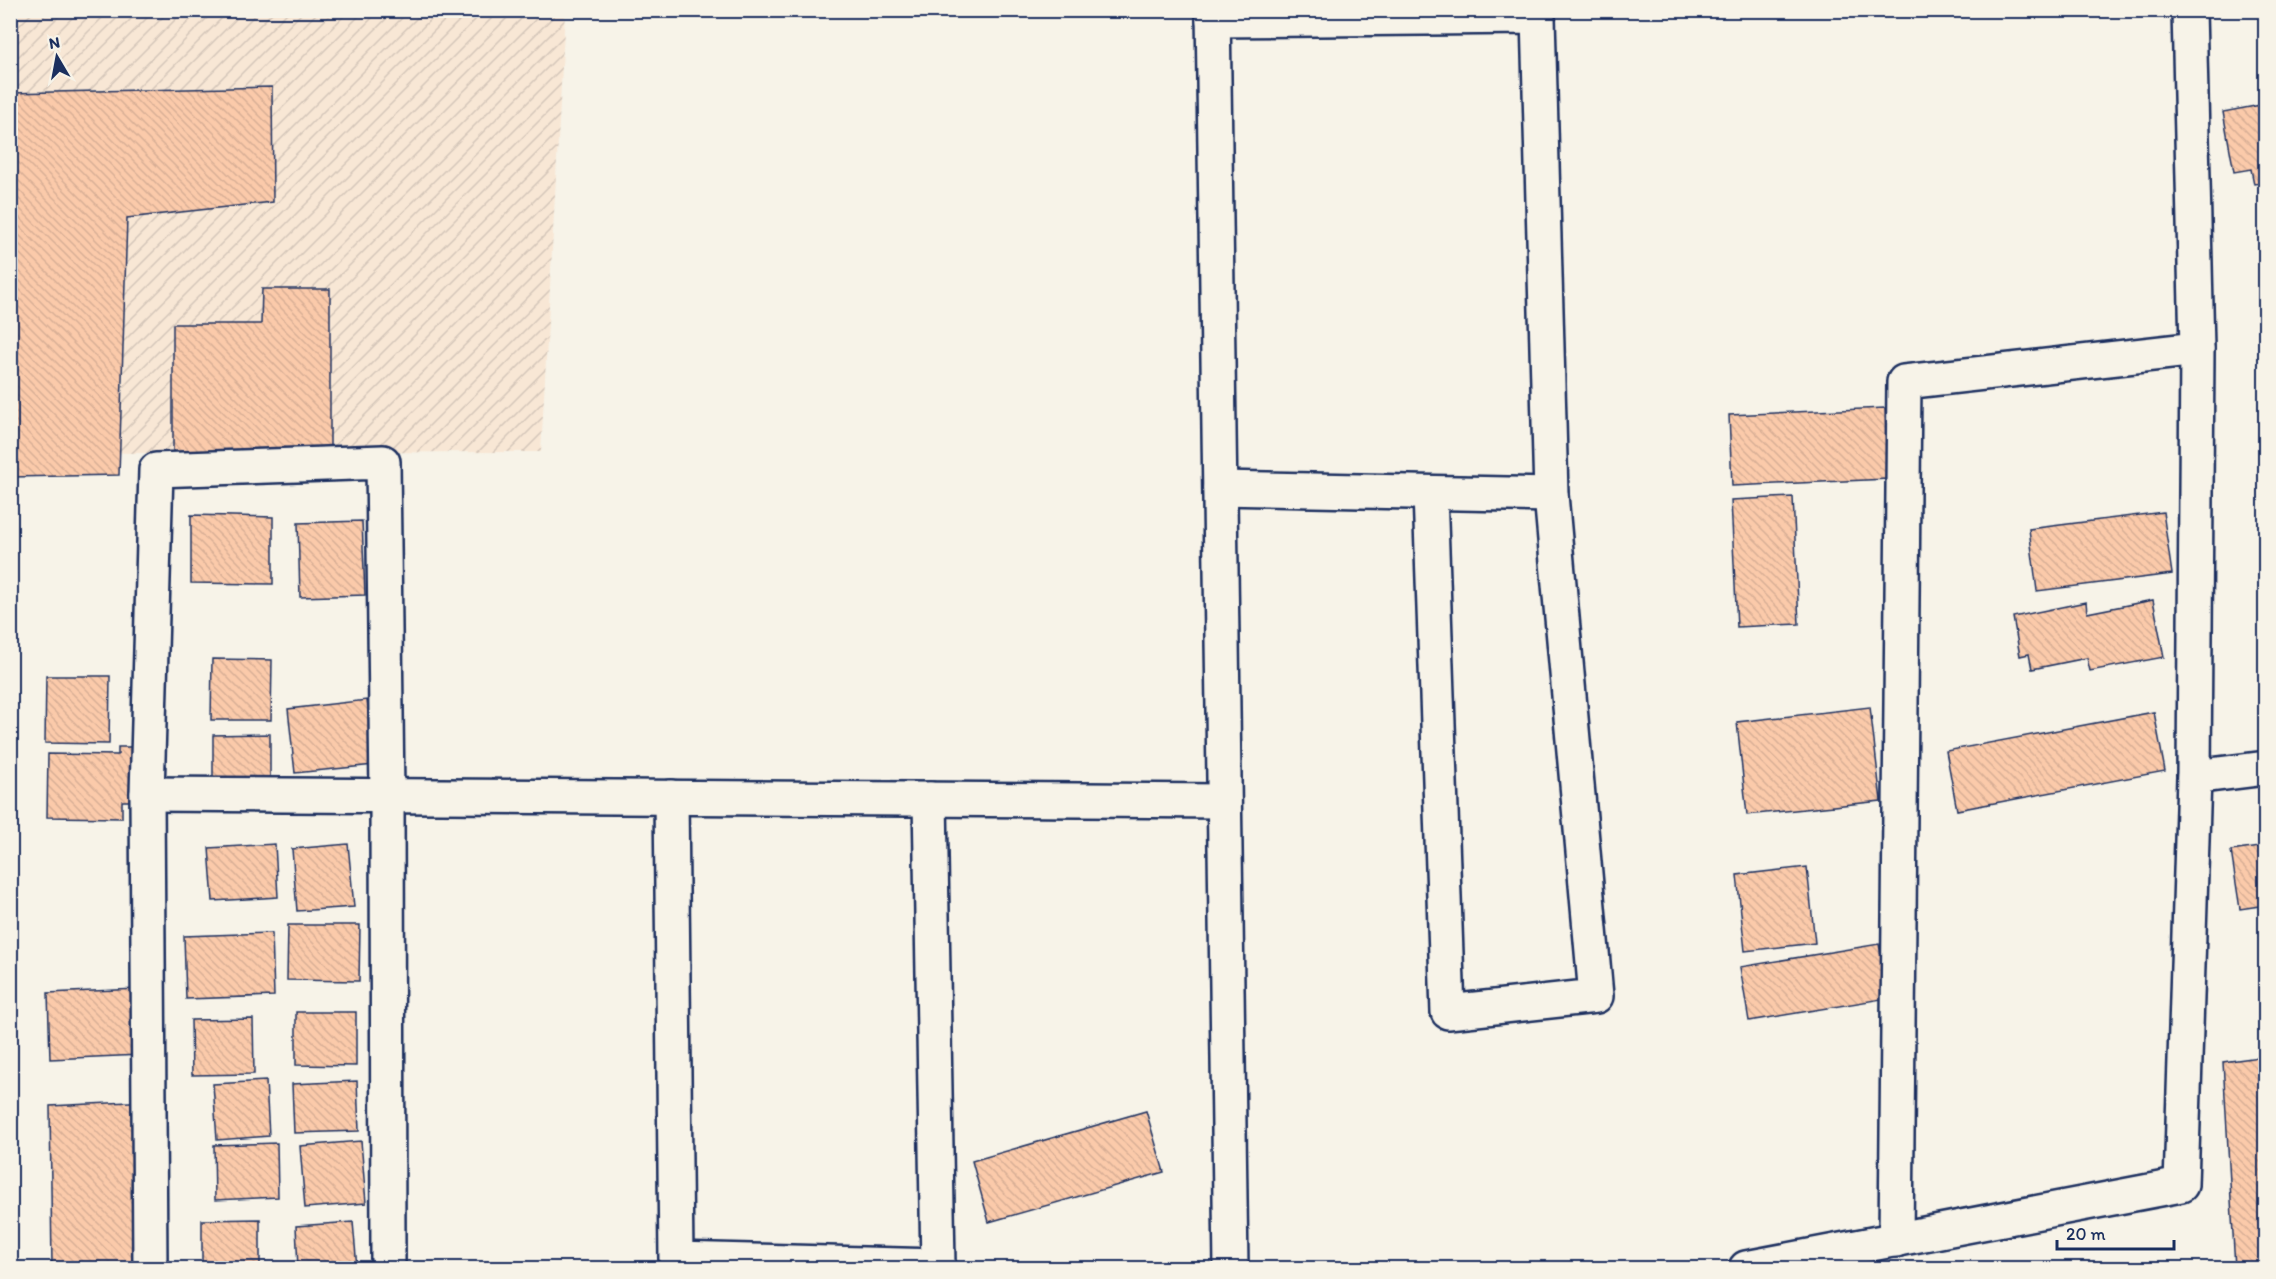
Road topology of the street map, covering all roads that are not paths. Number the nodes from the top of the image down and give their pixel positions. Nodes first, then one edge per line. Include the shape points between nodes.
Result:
1 (2189, 10) edge
2 (1213, 15) edge
3 (2197, 349) junction
4 (1220, 488) junction
5 (1430, 493) junction
6 (1551, 495) junction
7 (2265, 768) edge
8 (2193, 777) junction
9 (147, 794) junction
10 (387, 795) junction
11 (671, 797) junction
12 (930, 799) junction
13 (1224, 801) junction
14 (1896, 1240) junction
15 (150, 1269) edge
16 (388, 1269) edge
17 (1231, 1269) edge
18 (1746, 1269) edge

1 - 3 street
2 - 4 street
2 - 6 street via 1538,17
3 - 8 street
3 - 14 street via 1904,382
4 - 5 street
4 - 13 street
5 - 6 street
5 - 6 street via 1448,1012 1596,996
7 - 8 street
8 - 14 street via 2181,1185
9 - 10 street
9 - 10 street via 156,470 383,462
9 - 15 street
10 - 11 street
10 - 16 street
11 - 12 street
11 - 12 street via 676,1259 938,1266
12 - 13 street
13 - 17 street
14 - 18 street

